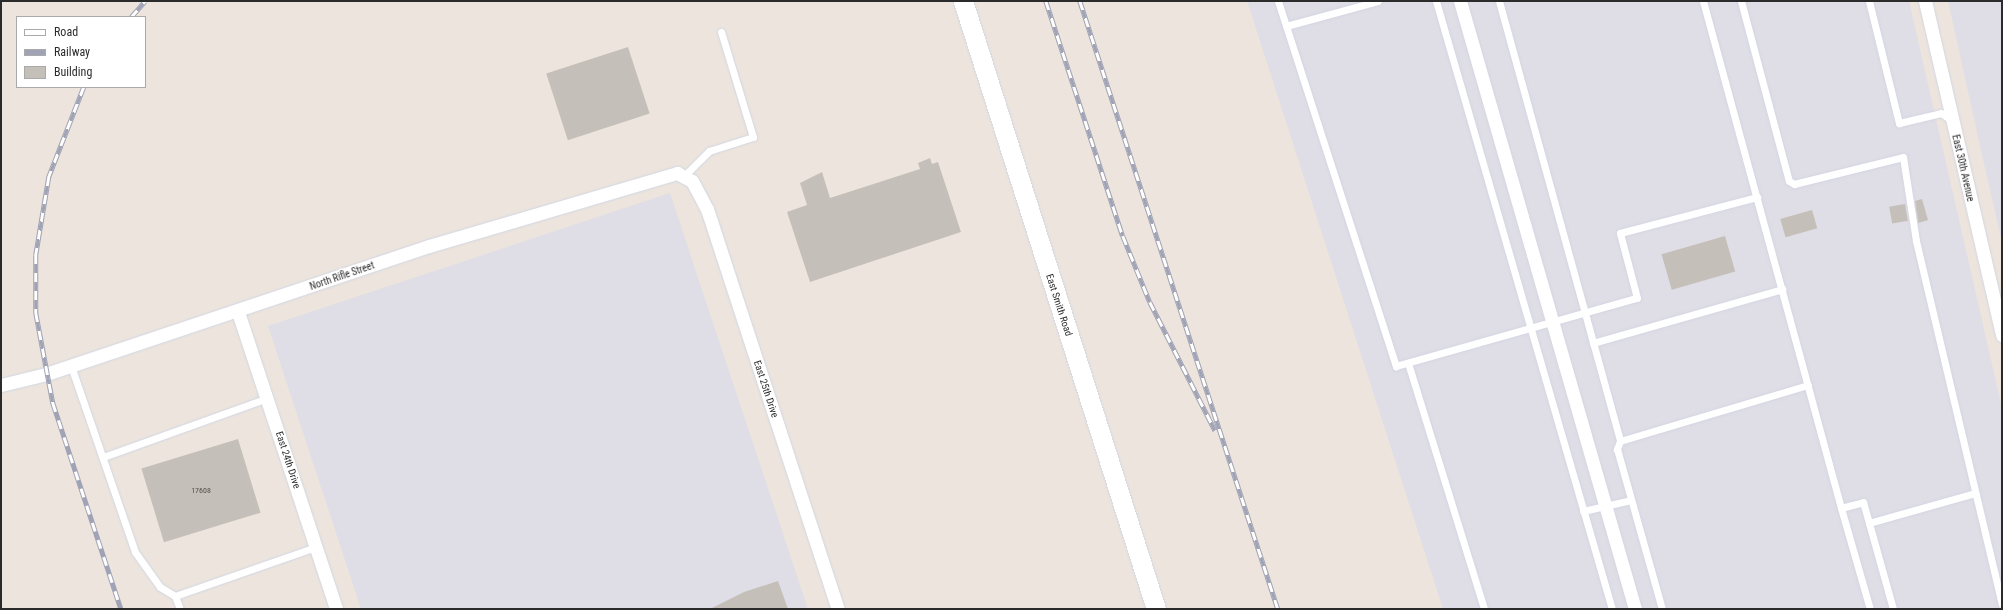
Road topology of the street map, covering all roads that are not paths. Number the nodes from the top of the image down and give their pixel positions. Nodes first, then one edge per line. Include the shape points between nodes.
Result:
1 (963, 1) edge
2 (1278, 1) edge
3 (1378, 1) edge
4 (1436, 1) edge
5 (1460, 1) edge
6 (1499, 1) edge
7 (1703, 1) edge
8 (1741, 1) edge
9 (1869, 1) edge
10 (1925, 1) edge
11 (1286, 26) junction
12 (721, 32) dead end
13 (1952, 121) junction
14 (685, 176) junction
15 (1757, 197) junction
16 (1782, 289) junction
17 (238, 312) junction
18 (1585, 313) junction
19 (1552, 322) junction
20 (1529, 328) junction
21 (2002, 335) edge
22 (1593, 343) junction
23 (1408, 362) junction
24 (71, 366) junction
25 (1, 385) edge
26 (1808, 385) junction
27 (268, 398) junction
28 (1620, 441) junction
29 (103, 457) junction
30 (1975, 493) junction
31 (1631, 500) junction
32 (1605, 506) junction
33 (1842, 508) junction
34 (1583, 511) junction
35 (1869, 523) junction
36 (316, 547) junction
37 (174, 596) junction
38 (2002, 604) edge
39 (180, 609) edge
40 (336, 609) edge
41 (838, 609) edge
42 (1156, 609) edge
43 (1484, 609) edge
44 (1612, 609) edge
45 (1635, 609) edge
46 (1662, 609) edge
47 (1870, 609) edge
48 (1893, 609) edge

1 - 42 street, East Smith Road
2 - 11 lane
3 - 11 lane
4 - 20 lane
5 - 19 street
6 - 18 lane
7 - 15 lane
8 - 30 lane via 1789,181 1794,184 1903,157 1916,241
9 - 13 lane via 1899,124 1941,113
10 - 13 street, East 30th Avenue
11 - 23 lane via 1396,366
12 - 14 lane via 753,137 709,152
13 - 21 street, East 30th Avenue
14 - 17 street, North Rifle Street via 668,173 429,246
14 - 41 street, East 25th Drive via 699,190 707,208
15 - 16 lane
15 - 18 lane via 1620,233 1637,298
16 - 22 lane
16 - 26 lane
17 - 24 street, North Rifle Street
17 - 27 street, East 24th Drive
18 - 19 lane
18 - 22 lane
19 - 20 lane
19 - 32 street
20 - 23 lane
20 - 34 lane
22 - 28 lane
23 - 43 lane
24 - 25 street, North Rifle Street
24 - 29 lane
26 - 28 lane
26 - 33 lane
27 - 29 lane
27 - 36 street, East 24th Drive
28 - 31 lane via 1617,449
29 - 37 lane via 135,552 160,587
30 - 35 lane
30 - 38 lane
31 - 32 lane
31 - 46 lane
32 - 34 lane
32 - 45 street
33 - 35 lane via 1863,502
33 - 47 lane
34 - 44 lane
35 - 48 lane
36 - 37 lane
36 - 40 street, East 24th Drive
37 - 39 lane

